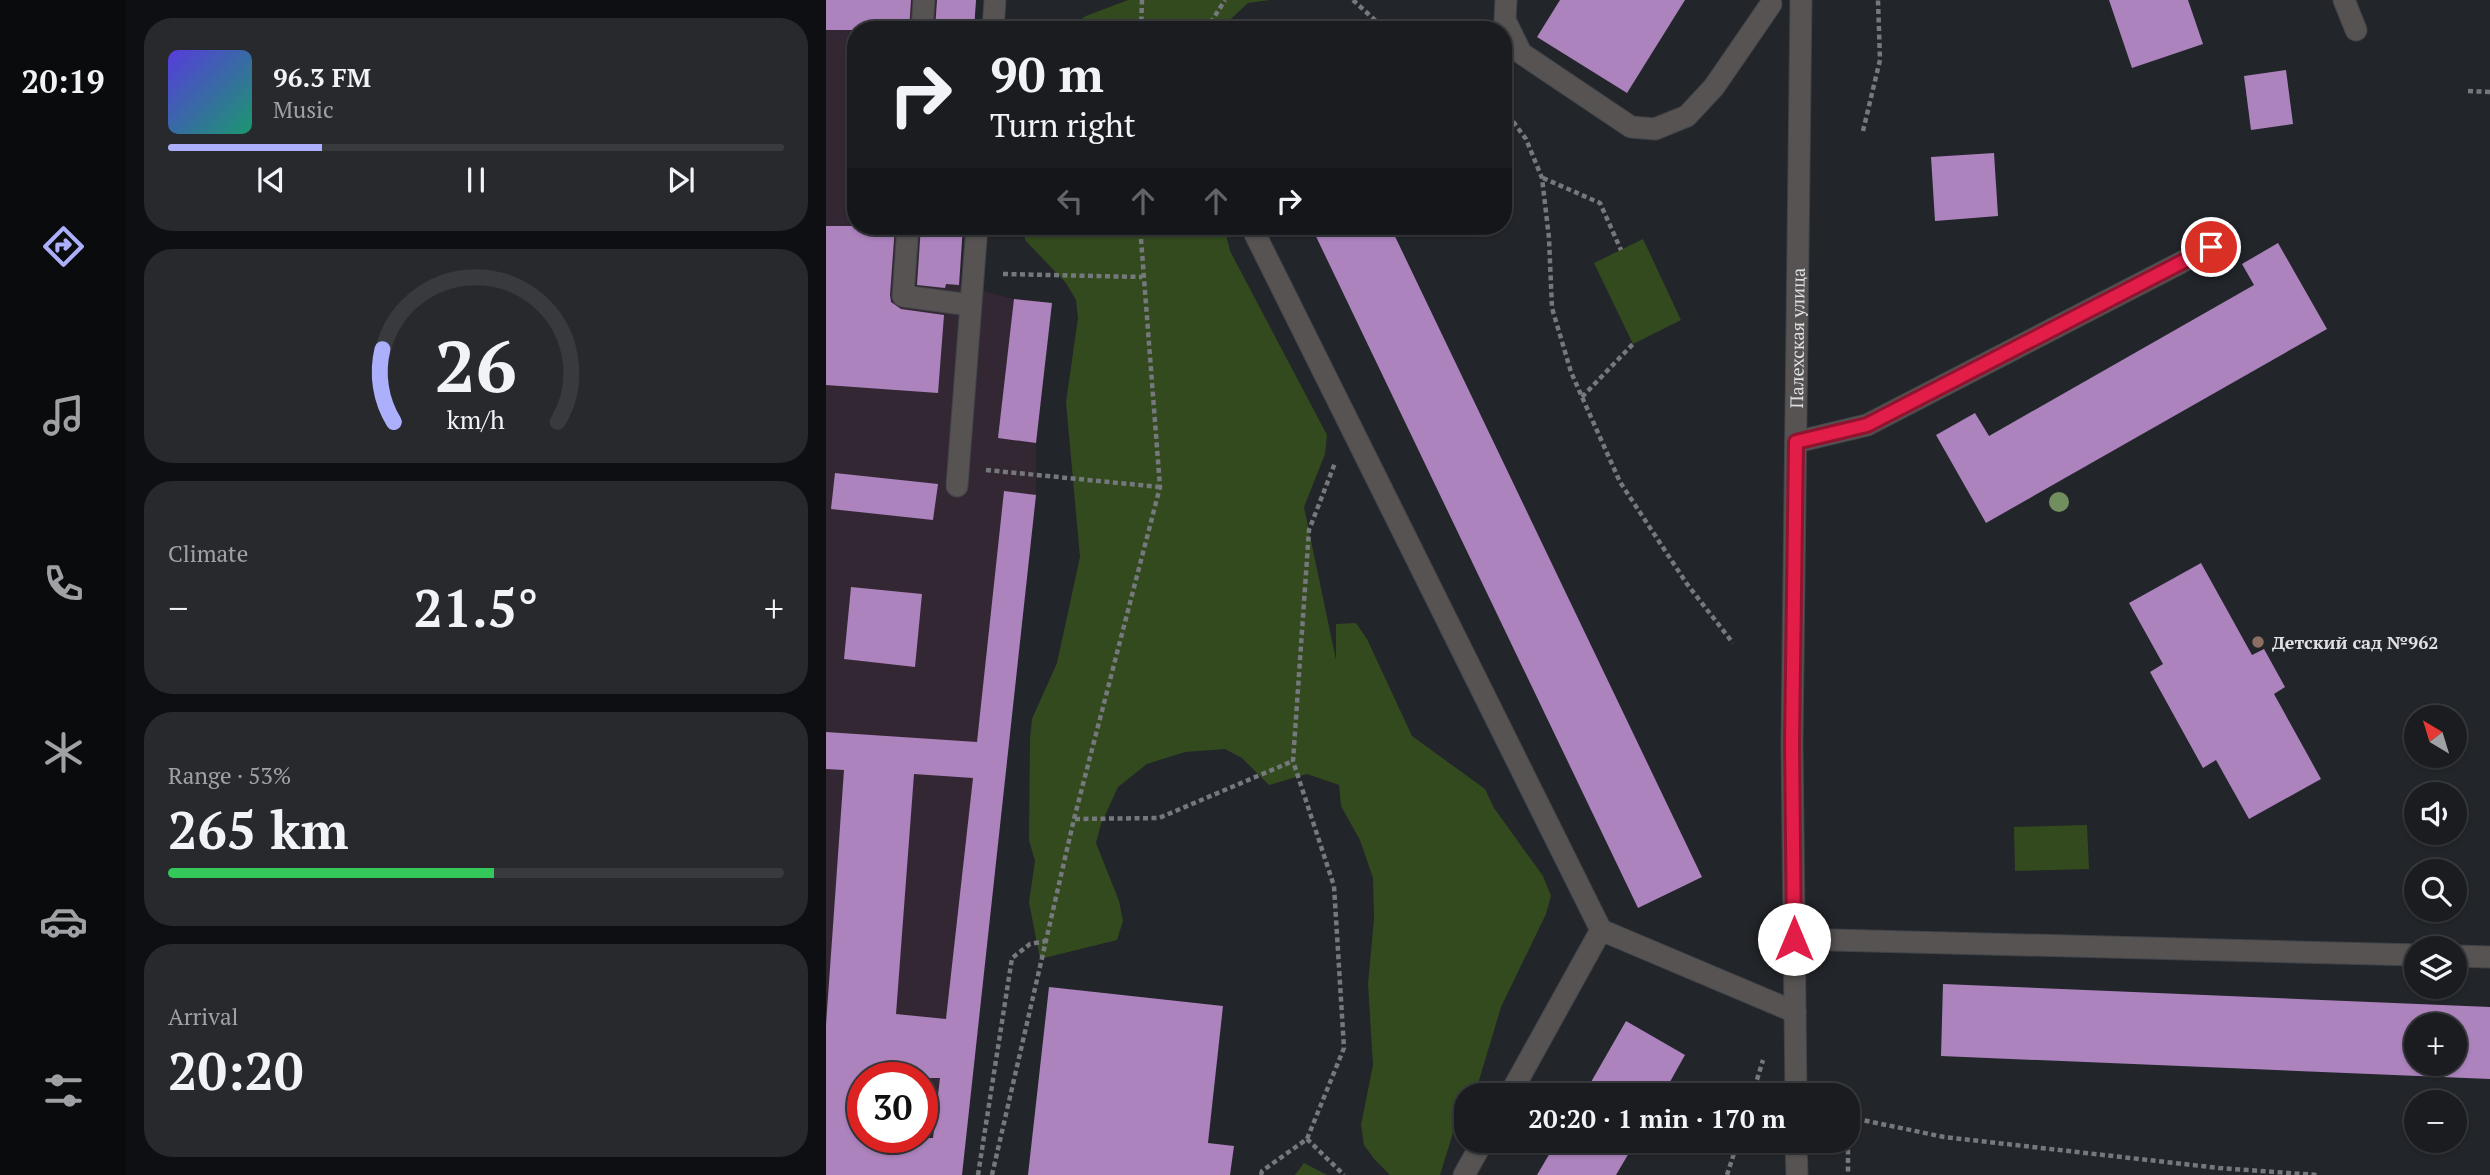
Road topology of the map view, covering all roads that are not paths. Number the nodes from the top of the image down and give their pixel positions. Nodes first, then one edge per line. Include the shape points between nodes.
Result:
1 (924, 0) edge
2 (995, 0) edge
3 (1506, 0) edge
4 (1801, 0) edge
5 (2344, 0) edge
6 (1768, 2) edge
7 (923, 21) edge
8 (994, 21) edge
9 (1505, 21) edge
10 (1801, 22) junction
11 (2356, 30) dead end
12 (1512, 35) edge
13 (907, 235) edge
14 (976, 235) edge
15 (1256, 235) edge
16 (2211, 247) dead end
17 (970, 305) junction
18 (1796, 442) junction
19 (957, 477) road end
20 (1601, 930) junction
21 (1794, 939) junction
22 (2404, 955) edge
23 (2467, 956) edge
24 (2490, 957) edge
25 (1795, 1012) junction
26 (1516, 1083) edge
27 (1796, 1083) edge
28 (1476, 1153) edge
29 (1796, 1153) edge
30 (1464, 1175) edge
31 (1797, 1175) edge

1 - 7 street
2 - 8 street
3 - 9 street
4 - 10 street, Палехская улица
5 - 11 street
6 - 10 street
6 - 12 street via 1714,87 1687,116 1655,129 1631,127 1521,54
10 - 18 street, Палехская улица
13 - 17 street via 903,296
14 - 17 street
15 - 20 street
16 - 18 street via 1867,425
17 - 19 street
18 - 21 street, Палехская улица
20 - 25 street
20 - 26 street
21 - 22 street
21 - 25 street, Палехская улица
23 - 24 street
25 - 27 street, Палехская улица
28 - 30 street
29 - 31 street

